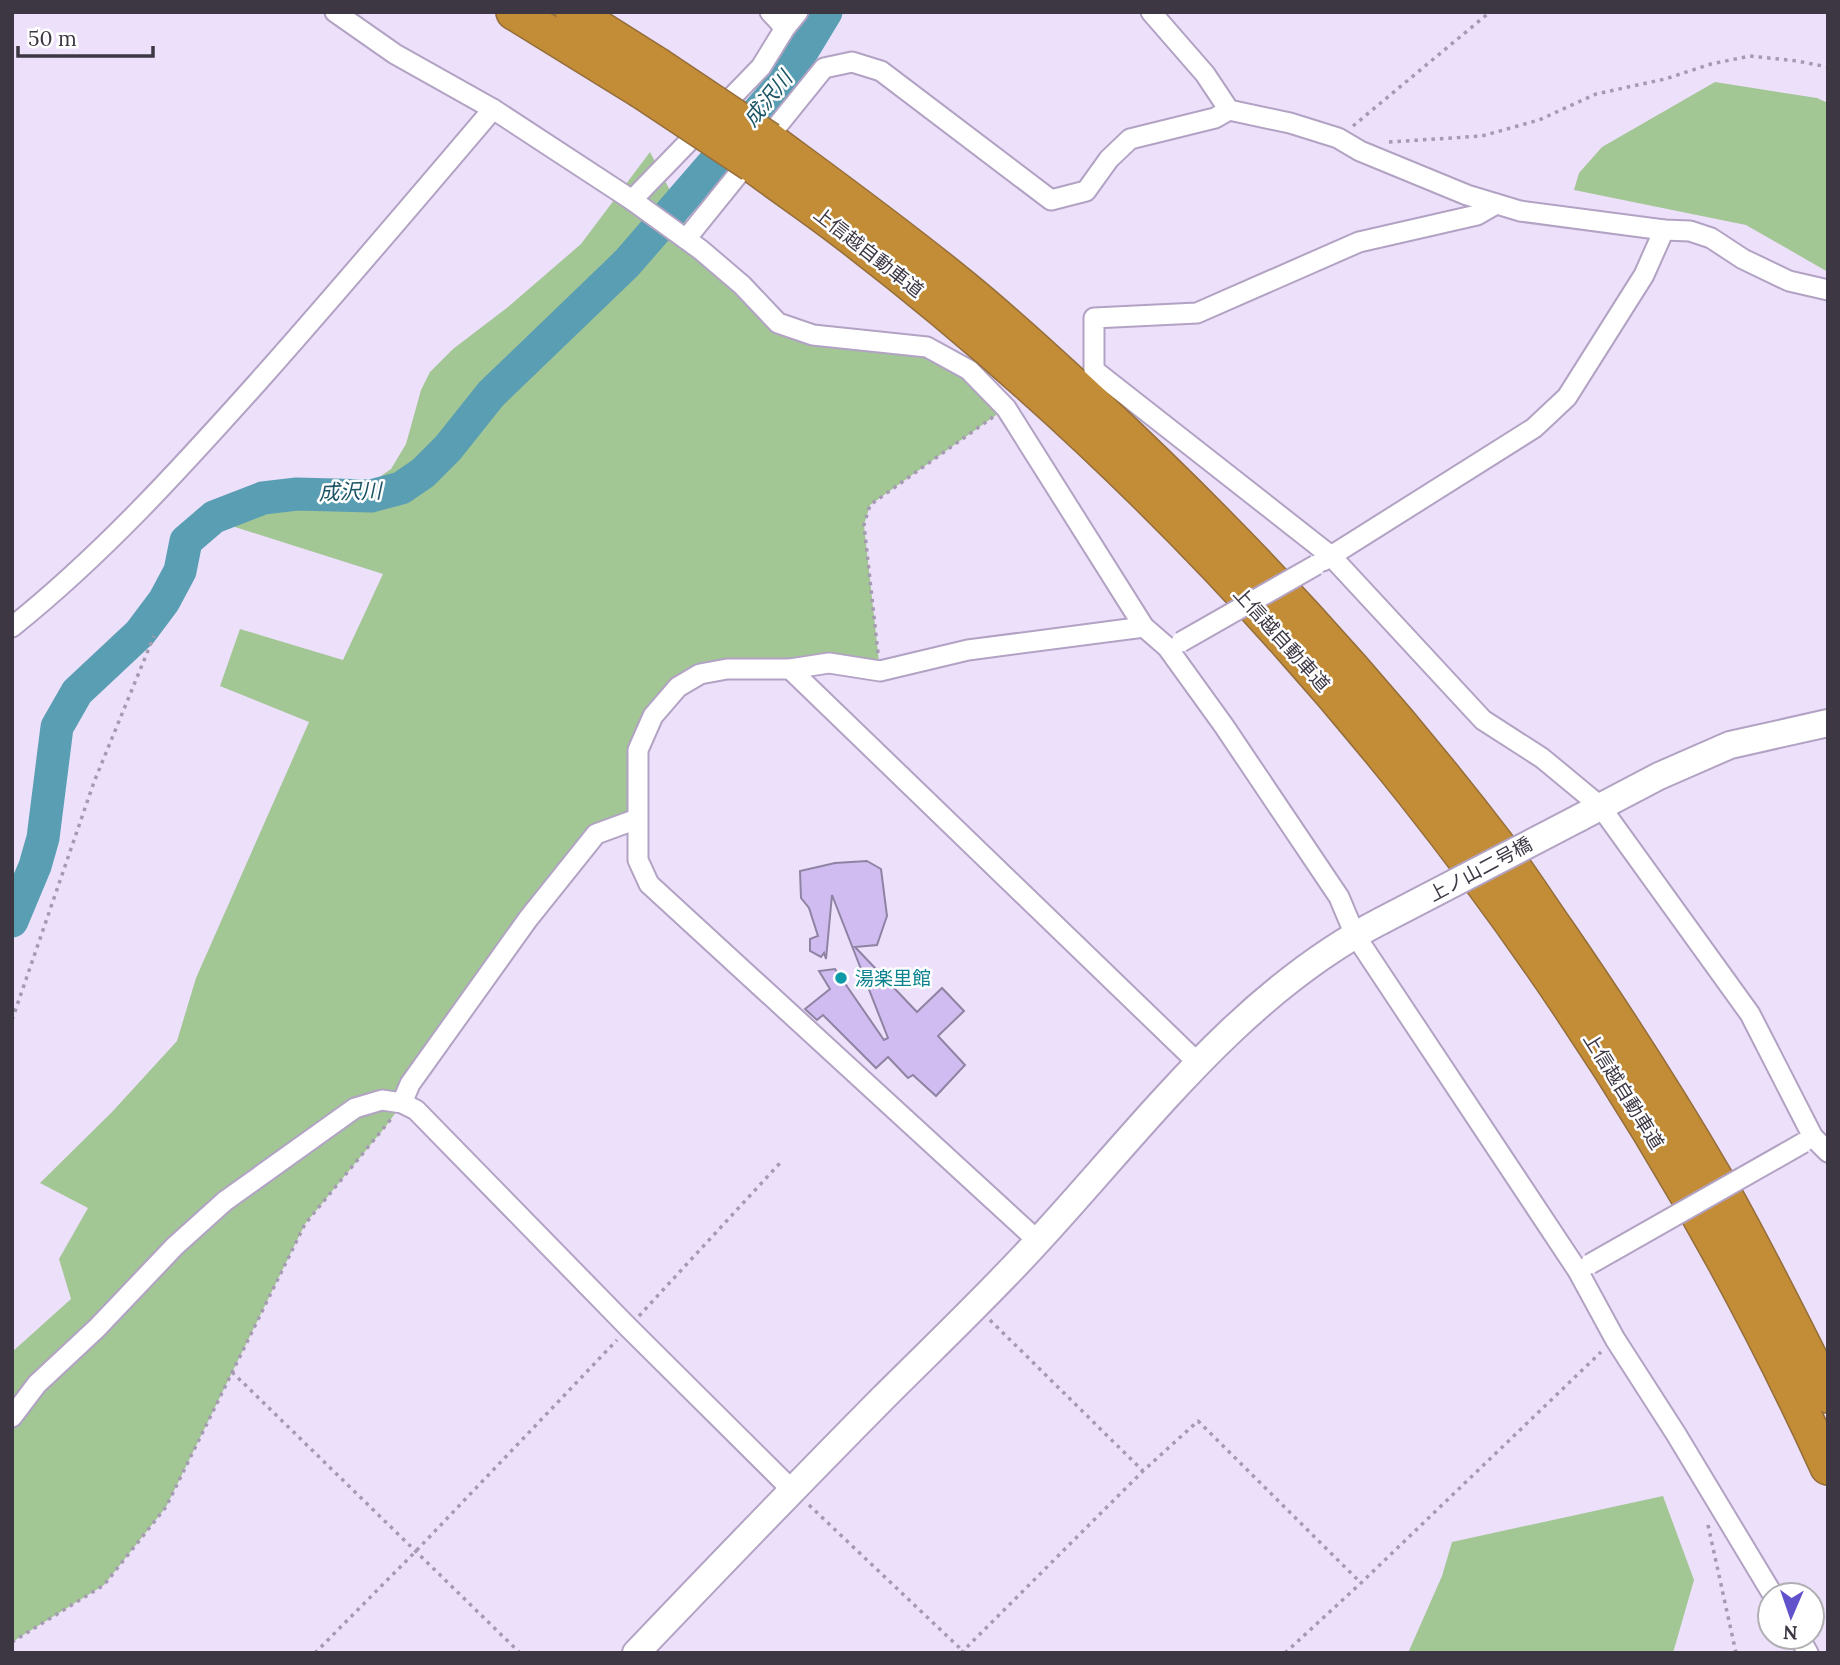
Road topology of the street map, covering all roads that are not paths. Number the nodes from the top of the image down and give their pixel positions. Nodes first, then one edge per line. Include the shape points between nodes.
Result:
1 (335, 12) edge
2 (514, 12) edge
3 (573, 12) edge
4 (770, 12) edge
5 (798, 12) edge
6 (1151, 12) edge
7 (785, 28) junction
8 (648, 77) junction
9 (493, 109) junction
10 (1229, 110) junction
11 (760, 152) junction
12 (632, 200) junction
13 (1496, 204) junction
14 (1664, 230) junction
15 (686, 239) junction
16 (1828, 290) edge
17 (1324, 561) junction
18 (12, 627) edge
19 (1143, 627) junction
20 (1174, 644) junction
21 (790, 669) junction
22 (1828, 723) edge
23 (1590, 812) junction
24 (637, 819) junction
25 (1355, 935) junction
26 (1198, 1063) junction
27 (402, 1103) junction
28 (1814, 1137) edge
29 (1828, 1152) edge
30 (1038, 1241) junction
31 (1584, 1267) junction
32 (1828, 1395) edge
33 (12, 1417) edge
34 (1828, 1467) edge
35 (792, 1490) junction
36 (1765, 1581) edge
37 (636, 1653) edge

1 - 9 street via 395,54
2 - 8 highway, 上信越自動車道
3 - 8 highway, 上信越自動車道
4 - 7 street
5 - 7 street
6 - 10 street via 1205,74
7 - 12 street via 761,67
8 - 11 highway, 上信越自動車道, bridge
9 - 12 street
9 - 18 street via 166,486
10 - 13 street via 1338,138 1360,151
10 - 15 street via 1215,118 1130,139 1086,191 1051,200 881,71 852,62 824,68
11 - 32 highway, 上信越自動車道 via 866,211 962,287 1142,449 1247,554 1422,750 1499,849 1650,1072 1717,1181
11 - 34 highway, 上信越自動車道 via 1130,479 1316,676 1400,776 1485,885 1627,1093 1751,1310
12 - 15 street
13 - 14 street
13 - 17 street via 1477,215 1359,242 1197,313 1094,318 1094,370
14 - 16 street via 1711,238 1789,281
14 - 17 street via 1644,275 1567,397 1534,428
15 - 19 street via 742,285 778,323 813,335 927,347 969,370 1006,408
17 - 20 street, bridge
17 - 23 street via 1483,720 1542,758
19 - 20 street
19 - 21 street via 968,650 880,671 829,663
20 - 25 street via 1339,897
21 - 24 street via 727,669 700,674 678,687 653,716 638,750
21 - 26 street
22 - 23 street, 上ノ山二号橋 via 1730,745
23 - 25 street, 上ノ山二号橋, bridge
23 - 28 street via 1749,1014
24 - 27 street via 596,834 528,919 410,1084
24 - 30 street via 638,860 649,884
25 - 26 street, 上ノ山二号橋 via 1270,996
25 - 31 street
26 - 30 street, 上ノ山二号橋
27 - 33 street via 382,1100 355,1108 225,1201 37,1384
27 - 35 street via 416,1110
28 - 29 street
28 - 31 street, bridge
30 - 35 street, 上ノ山二号橋
31 - 36 street via 1615,1339
35 - 37 street, 上ノ山二号橋

